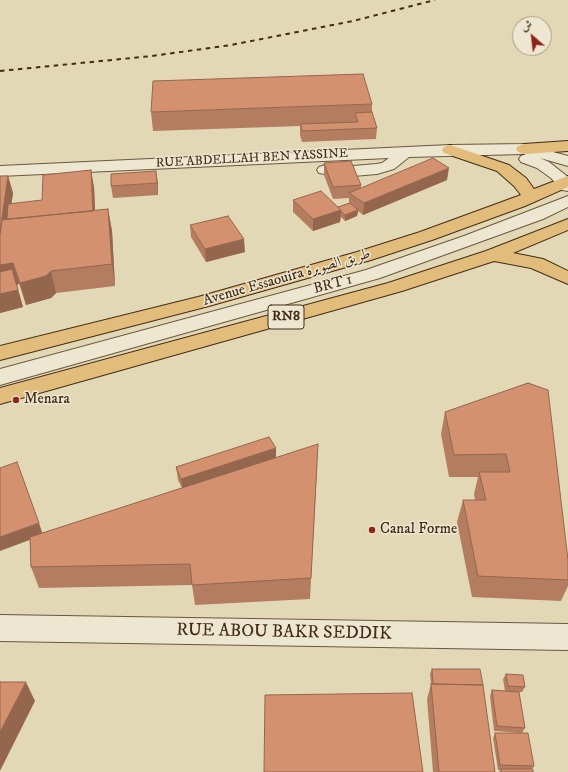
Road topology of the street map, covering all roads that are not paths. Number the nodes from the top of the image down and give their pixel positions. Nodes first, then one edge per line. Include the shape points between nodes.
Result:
1 (568, 146) edge
2 (503, 149) junction
3 (524, 149) junction
4 (450, 150) junction
5 (568, 161) edge
6 (0, 171) edge
7 (567, 183) edge
8 (531, 197) junction
9 (568, 201) edge
10 (568, 224) edge
11 (493, 255) junction
12 (568, 278) edge
13 (0, 353) edge
14 (0, 377) edge
15 (0, 396) edge
16 (0, 628) edge
17 (568, 637) edge

1 - 3 main road
2 - 3 street
2 - 4 street
2 - 7 street via 543,166
3 - 5 street
4 - 6 street, RUE ABDELLAH BEN YASSINE via 405,152 388,166 364,171 328,171 294,157
4 - 8 main road via 503,168 520,182
7 - 8 main road, Avenue Essaouira طريق الصويرة / RN8
8 - 13 main road, Avenue Essaouira طريق الصويرة / RN8 via 364,256 202,302
9 - 14 street, BRT 1 via 537,215 373,274
10 - 11 main road, RN8
11 - 12 main road via 546,266
11 - 15 main road, RN8 via 395,287
16 - 17 street, RUE ABOU BAKR SEDDIK

